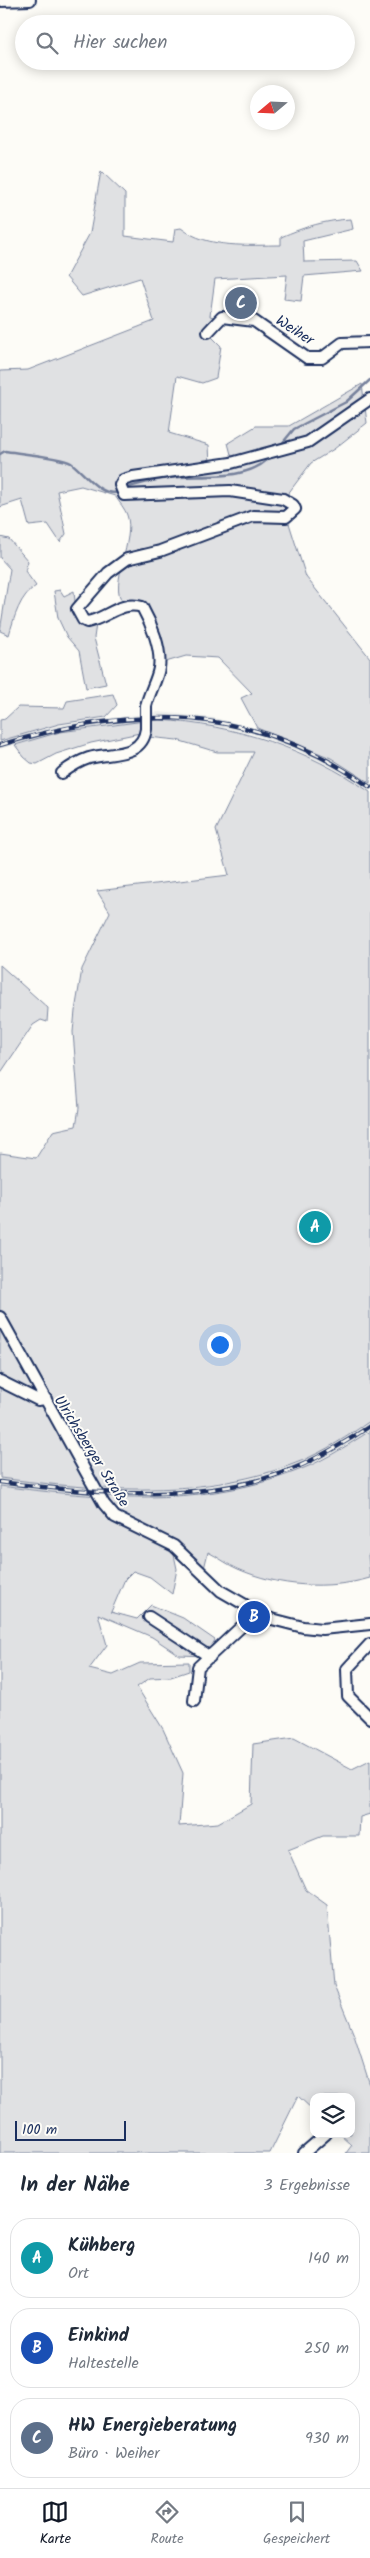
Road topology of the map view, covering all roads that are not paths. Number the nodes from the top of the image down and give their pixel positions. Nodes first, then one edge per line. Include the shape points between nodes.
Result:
1 (30, 0) edge
2 (0, 1) edge
3 (208, 332) dead end
4 (370, 342) edge
5 (370, 399) edge
6 (62, 773) dead end
7 (0, 1317) edge
8 (0, 1381) edge
9 (46, 1399) junction
10 (256, 1613) junction
11 (149, 1616) dead end
12 (370, 1624) edge
13 (370, 1644) edge
14 (210, 1657) junction
15 (194, 1701) dead end
16 (370, 1718) edge
17 (321, 2138) edge
18 (304, 2153) edge

1 - 2 street
3 - 4 street, Weiher via 222,318 254,321 307,358 322,358 342,343
5 - 6 street, bridge via 308,442 231,463 124,480 122,490 230,491 283,499 295,509 280,519 253,516 160,551 126,559 108,573 77,609 82,620 87,622 108,611 134,604 142,607 155,638 159,669 146,706 144,741 134,750 83,760
7 - 9 street
8 - 9 street, Ulrichsberger Straße via 38,1400
9 - 10 street, Ulrichsberger Straße via 100,1498 115,1517 174,1546 221,1591
10 - 12 street, Ulrichsberger Straße via 284,1624 303,1627
10 - 14 street
11 - 14 street
13 - 16 street via 347,1669 348,1696
14 - 15 street via 198,1666
17 - 18 street

